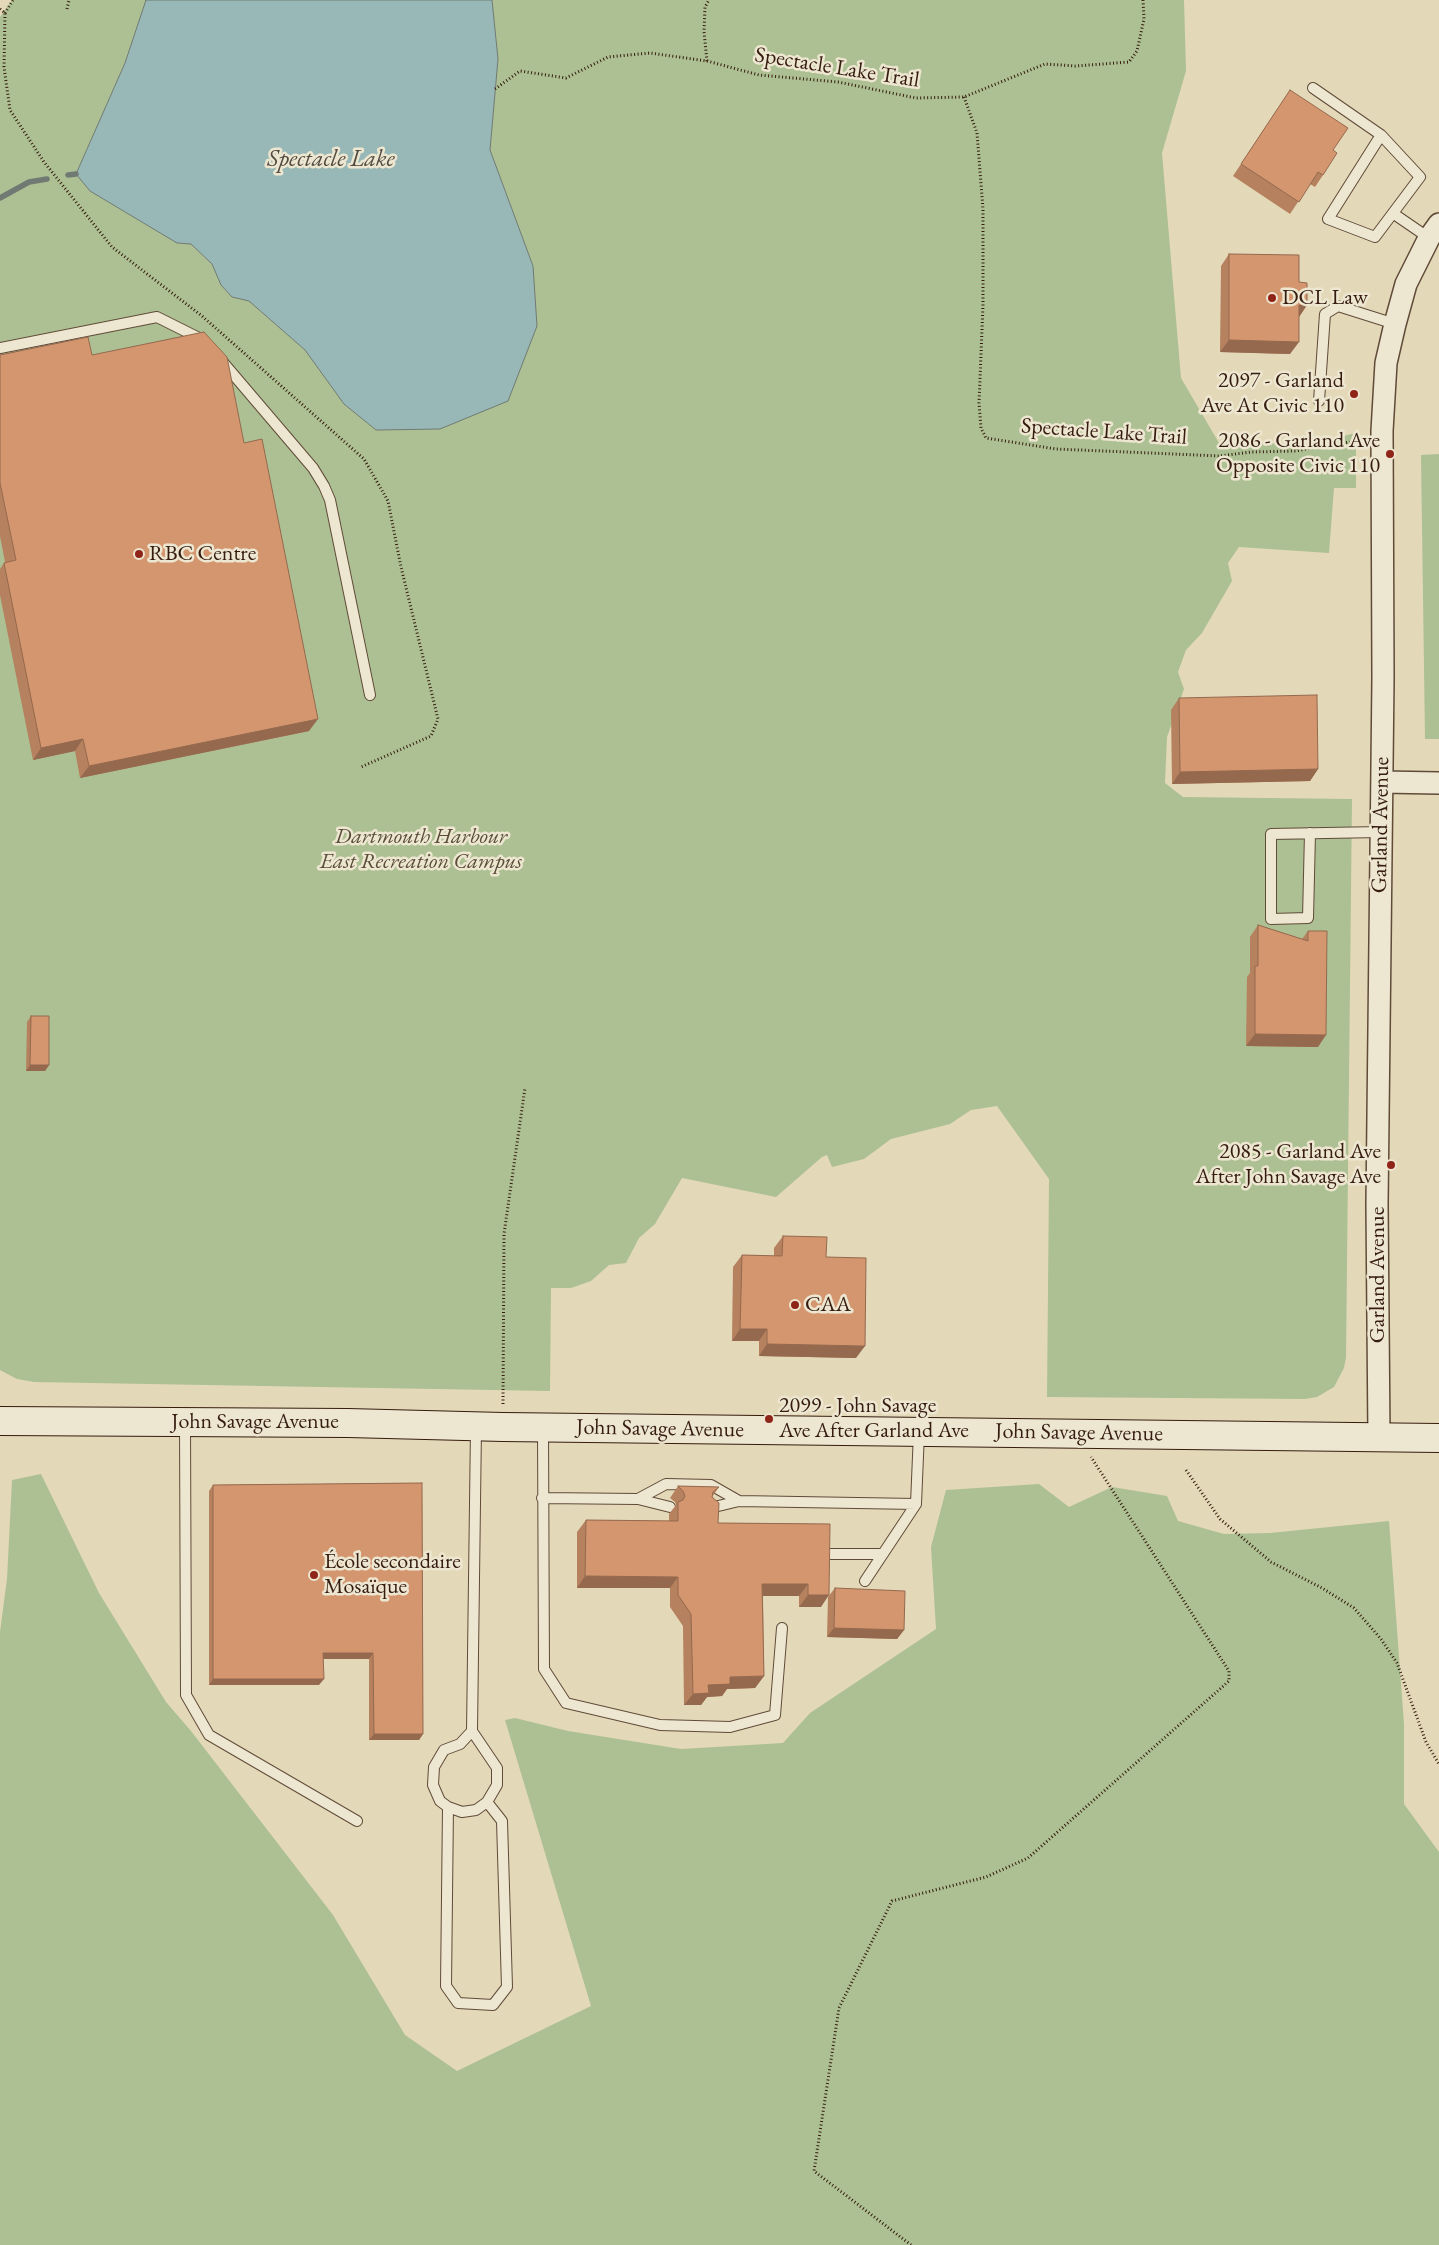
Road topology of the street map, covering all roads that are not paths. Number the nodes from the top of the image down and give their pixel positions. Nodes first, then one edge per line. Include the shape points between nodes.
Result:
1 (1314, 88) dead end
2 (1380, 135) junction
3 (1394, 214) junction
4 (1434, 231) edge
5 (1395, 324) junction
6 (0, 348) edge
7 (1319, 401) dead end
8 (370, 695) dead end
9 (1382, 782) junction
10 (1439, 782) edge
11 (1381, 832) junction
12 (1310, 833) junction
13 (0, 1421) edge
14 (185, 1422) junction
15 (476, 1426) junction
16 (543, 1427) junction
17 (919, 1431) junction
18 (1379, 1438) junction
19 (1439, 1438) edge
20 (542, 1498) junction
21 (638, 1499) junction
22 (739, 1501) junction
23 (916, 1504) junction
24 (670, 1507) dead end
25 (710, 1508) edge
26 (831, 1554) edge
27 (883, 1554) junction
28 (865, 1581) dead end
29 (782, 1628) dead end
30 (472, 1731) junction
31 (487, 1802) junction
32 (448, 1808) junction
33 (357, 1822) dead end

1 - 2 lane
2 - 3 lane via 1420,177
2 - 3 lane via 1328,219 1376,237
3 - 4 lane
4 - 5 street, Garland Avenue via 1406,284
5 - 7 lane via 1338,306 1325,314
5 - 9 street, Garland Avenue via 1386,363 1382,431
6 - 8 lane via 157,317 202,339 313,468 324,486 330,500
9 - 10 street
9 - 11 street, Garland Avenue
11 - 12 lane
11 - 18 street, Garland Avenue via 1377,1204
12 - 12 lane via 1271,834 1271,919 1308,918
13 - 14 main road, John Savage Avenue
14 - 15 main road, John Savage Avenue
14 - 33 lane via 186,1695 209,1735
15 - 16 main road, John Savage Avenue
15 - 30 lane
16 - 17 main road, John Savage Avenue
16 - 20 lane
17 - 18 main road, John Savage Avenue
17 - 23 lane
18 - 19 main road, John Savage Avenue
20 - 21 lane
20 - 29 lane via 544,1669 566,1703 660,1725 730,1727 775,1715
21 - 22 lane via 666,1484 711,1485
21 - 24 lane
22 - 23 lane
22 - 25 lane
23 - 27 lane
26 - 27 lane
27 - 28 lane
30 - 31 lane via 497,1768 497,1784
30 - 32 lane via 460,1744 444,1750 434,1767 433,1785 440,1801
31 - 32 lane via 476,1810 462,1812
31 - 32 lane via 502,1820 507,1987 494,2005 458,2003 446,1986

